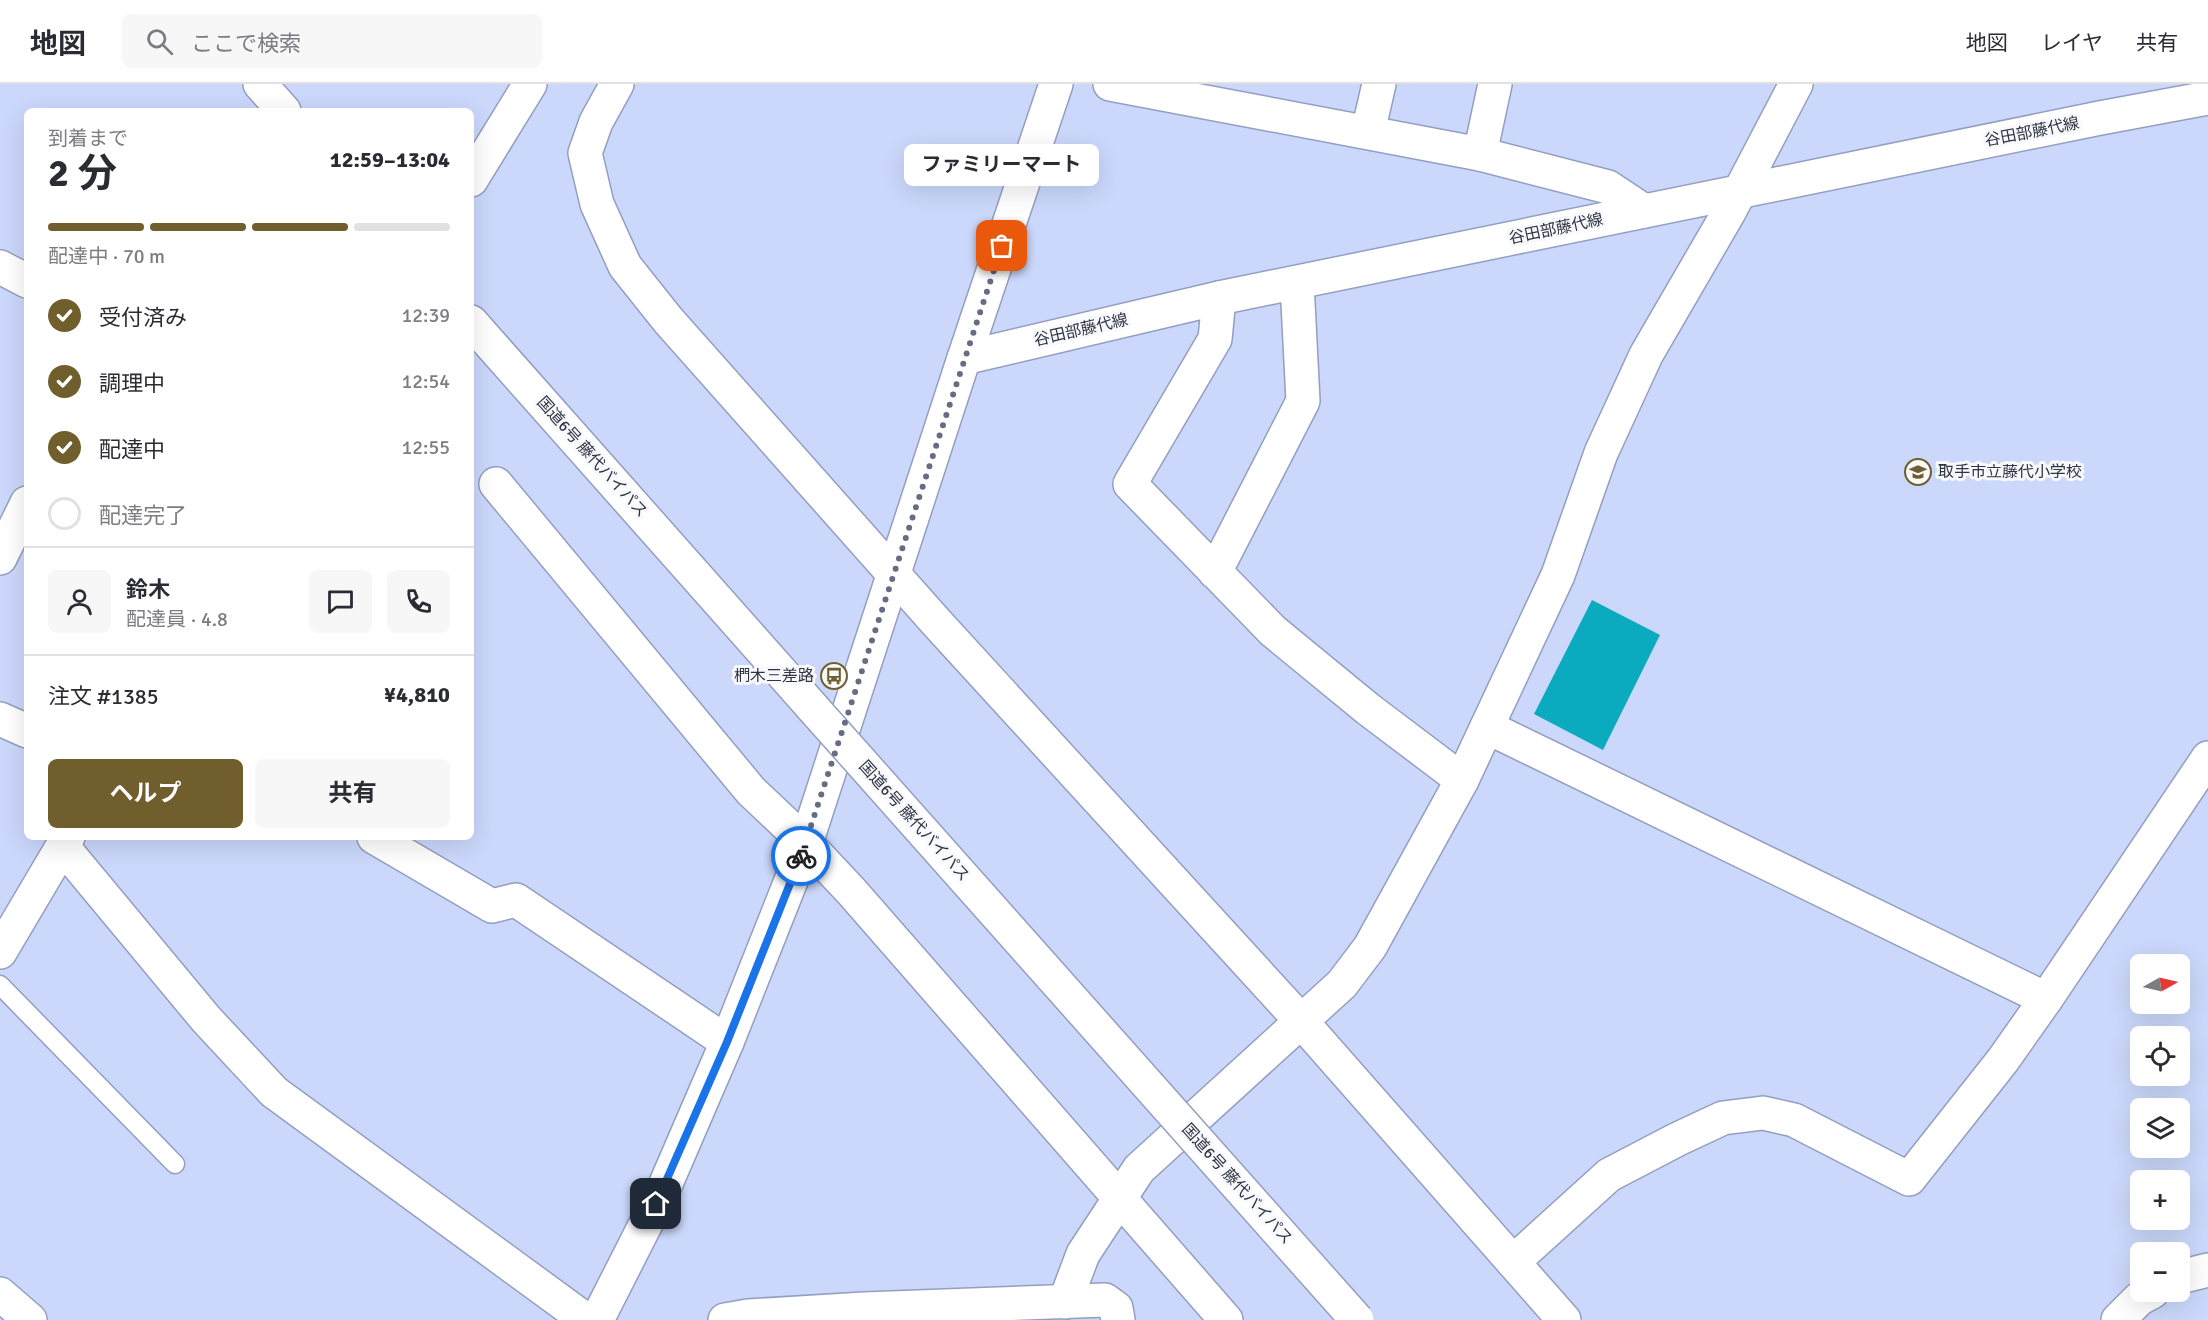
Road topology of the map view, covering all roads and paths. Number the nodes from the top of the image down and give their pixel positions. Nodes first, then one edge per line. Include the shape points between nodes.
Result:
1 (260, 84) edge
2 (530, 84) edge
3 (617, 84) edge
4 (1056, 84) edge
5 (1110, 84) edge
6 (1379, 84) edge
7 (1495, 84) edge
8 (1796, 84) edge
9 (1242, 96) edge
10 (2208, 98) edge
11 (281, 108) edge
12 (1368, 132) junction
13 (1480, 154) junction
14 (474, 175) edge
15 (1741, 191) junction
16 (1644, 211) junction
17 (0, 267) edge
18 (24, 279) edge
19 (1297, 283) junction
20 (1219, 298) junction
21 (474, 325) edge
22 (964, 358) junction
23 (496, 484) dead end
24 (24, 508) edge
25 (0, 558) edge
26 (1215, 572) junction
27 (894, 574) junction
28 (0, 719) edge
29 (1487, 727) junction
30 (24, 730) edge
31 (2208, 758) edge
32 (1462, 780) junction
33 (379, 840) edge
34 (66, 842) edge
35 (806, 843) junction
36 (0, 952) edge
37 (0, 984) edge
38 (2046, 999) junction
39 (1301, 1021) junction
40 (727, 1042) junction
41 (175, 1164) dead end
42 (1119, 1199) junction
43 (1513, 1262) junction
44 (2208, 1270) edge
45 (2190, 1274) edge
46 (0, 1294) edge
47 (1065, 1302) junction
48 (2136, 1302) edge
49 (30, 1320) edge
50 (586, 1320) edge
51 (597, 1320) edge
52 (725, 1320) edge
53 (1118, 1320) edge
54 (1226, 1320) edge
55 (1357, 1320) edge
56 (1564, 1320) edge
57 (2118, 1320) edge

1 - 11 main road
2 - 14 main road
3 - 27 main road via 596,122 585,153 597,204 625,266 668,320
4 - 22 main road
5 - 9 main road
6 - 12 main road
7 - 13 main road
8 - 15 main road
9 - 12 main road
10 - 15 main road, 谷田部藤代線
12 - 13 main road
13 - 16 main road via 1608,187
15 - 16 main road, 谷田部藤代線
15 - 29 main road via 1646,355 1601,453 1558,575
16 - 19 main road, 谷田部藤代線
17 - 18 main road
19 - 20 main road, 谷田部藤代線
19 - 26 main road via 1303,401
20 - 22 main road, 谷田部藤代線
20 - 26 main road via 1215,339 1130,484
21 - 55 main road, 国道6号 藤代バイパス, bridge
22 - 27 main road
23 - 35 main road via 751,791
24 - 25 main road
26 - 32 main road via 1273,631
27 - 35 main road
27 - 39 main road
28 - 30 main road
29 - 32 main road
29 - 38 main road
31 - 38 main road
32 - 39 main road via 1370,947 1341,984
33 - 40 main road via 492,906 516,900
34 - 36 main road
34 - 50 main road via 206,1019 274,1092
35 - 40 main road
35 - 42 main road
37 - 41 lane
38 - 43 main road via 1909,1179 1794,1120 1763,1113 1723,1118 1609,1174
39 - 42 main road via 1139,1169
39 - 43 main road
40 - 51 main road via 660,1197
42 - 47 main road via 1083,1254
42 - 54 main road
43 - 56 main road
44 - 45 main road
46 - 49 main road
47 - 52 main road via 864,1309
47 - 53 main road via 1105,1300 1116,1308
48 - 57 main road

